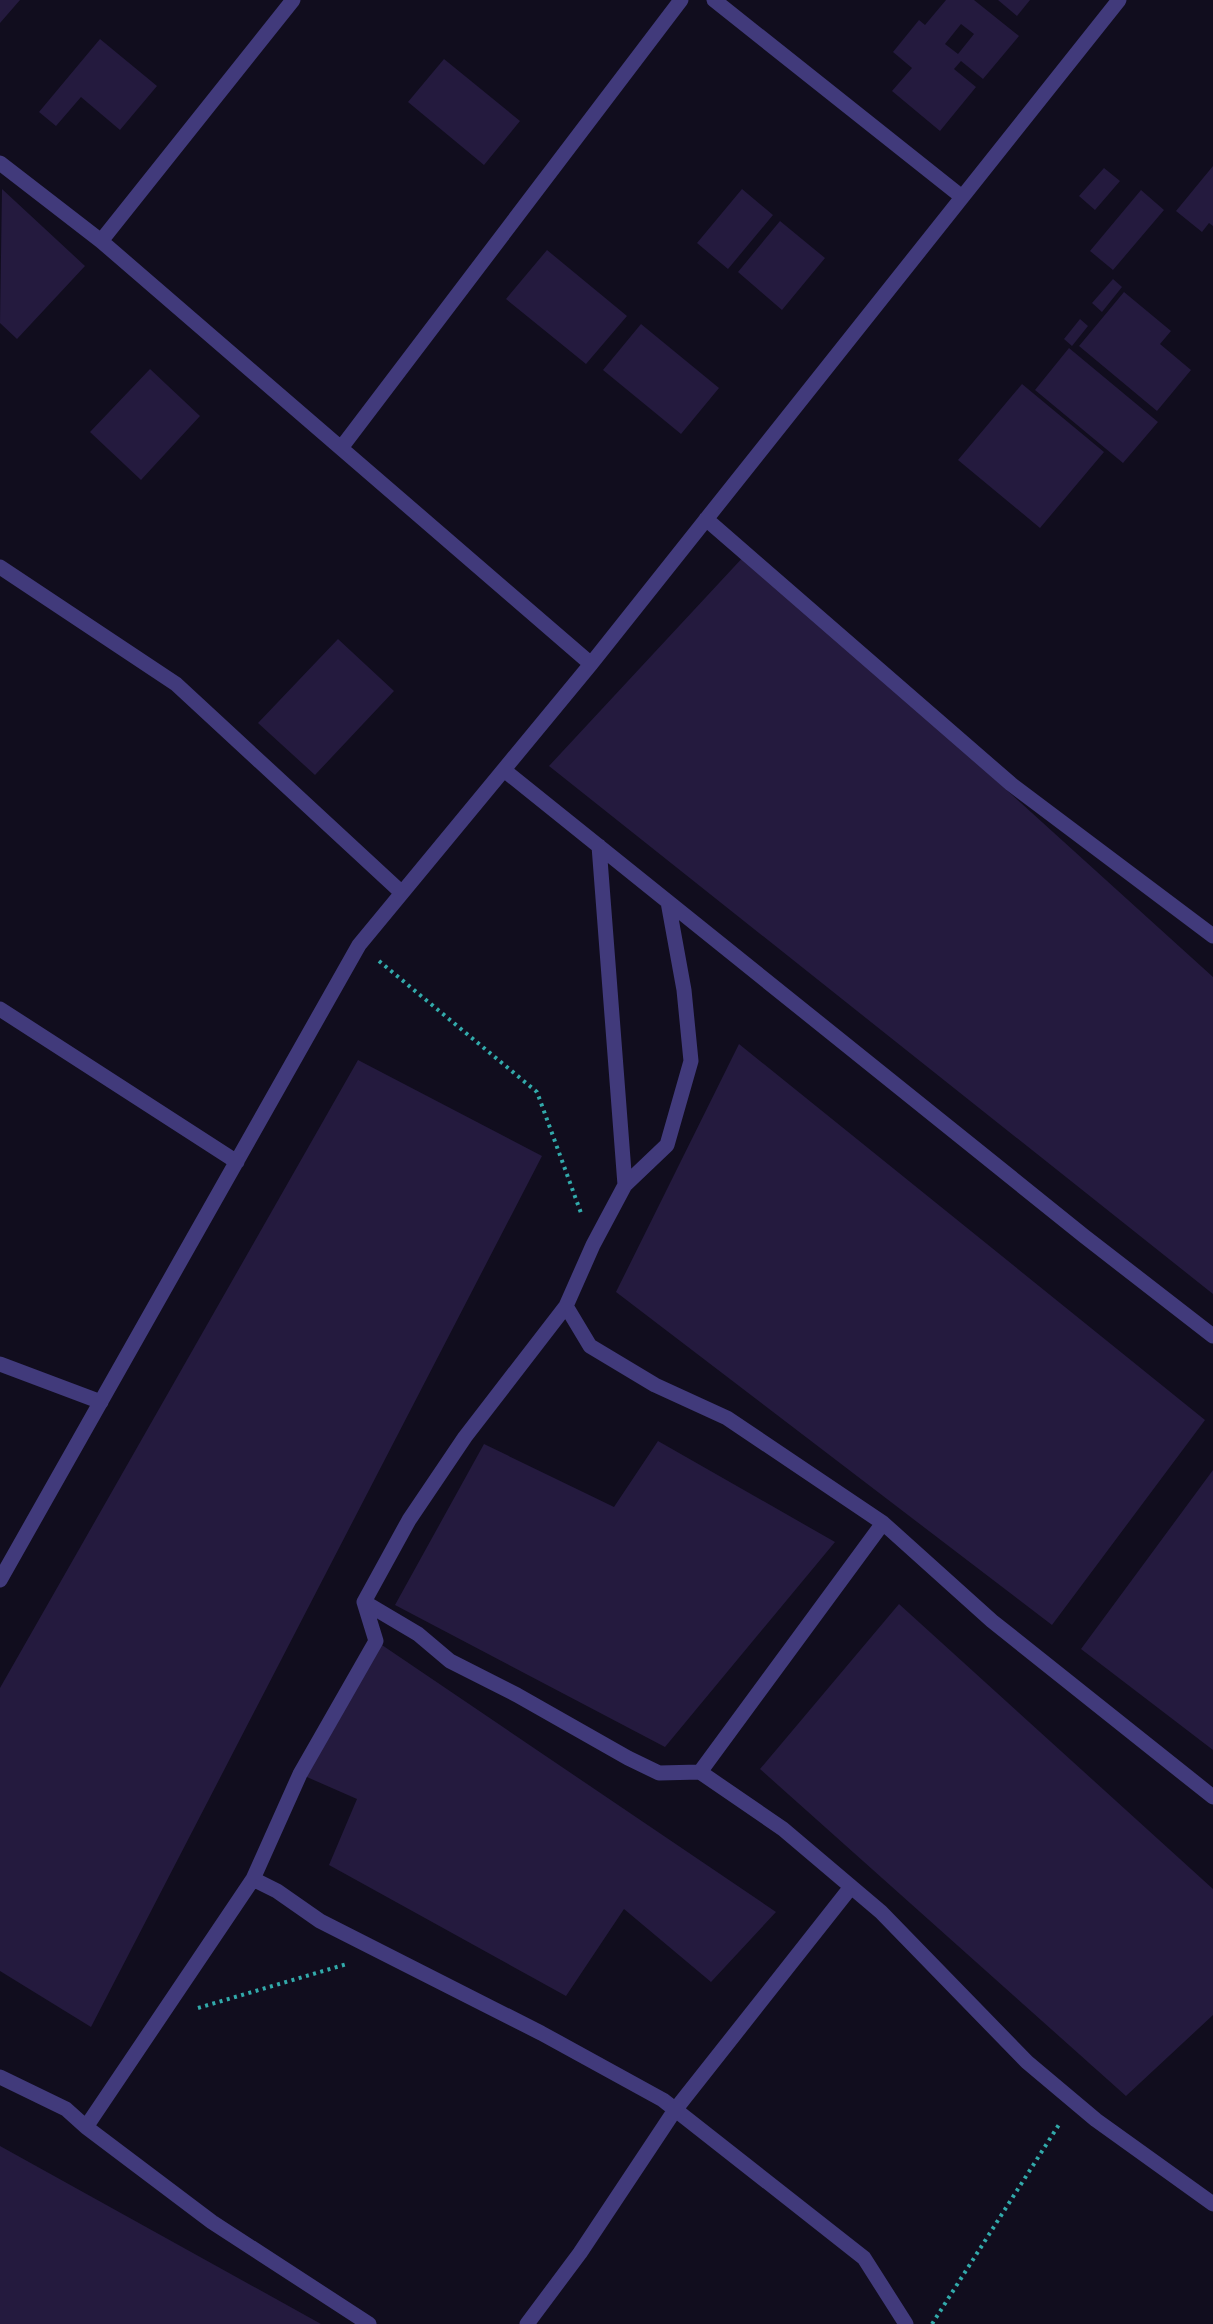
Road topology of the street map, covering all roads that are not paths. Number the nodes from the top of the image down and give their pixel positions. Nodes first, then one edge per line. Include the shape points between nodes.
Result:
1 (293, 0) edge
2 (681, 0) edge
3 (714, 0) edge
4 (1119, 0) edge
5 (0, 163) edge
6 (962, 197) junction
7 (101, 241) junction
8 (341, 448) junction
9 (706, 519) junction
10 (0, 567) edge
11 (591, 664) junction
12 (504, 770) junction
13 (599, 846) junction
14 (402, 893) junction
15 (669, 902) junction
16 (1212, 933) edge
17 (0, 1009) edge
18 (237, 1162) junction
19 (626, 1185) junction
20 (566, 1306) junction
21 (1213, 1336) edge
22 (0, 1364) edge
23 (100, 1402) junction
24 (883, 1523) junction
25 (0, 1580) edge
26 (364, 1602) junction
27 (700, 1772) junction
28 (1213, 1797) edge
29 (253, 1879) junction
30 (851, 1887) junction
31 (0, 2077) edge
32 (675, 2110) junction
33 (86, 2127) junction
34 (1213, 2204) edge
35 (369, 2324) edge
36 (527, 2324) edge
37 (906, 2324) edge

1 - 7 street
2 - 8 street
3 - 6 street
4 - 6 street
5 - 7 street
6 - 9 street
7 - 8 street
8 - 11 street
9 - 11 street
9 - 16 street via 1011,784
10 - 14 street via 176,684
11 - 12 street
12 - 13 street
12 - 14 street
13 - 15 street
13 - 19 street
14 - 18 street via 360,945
15 - 19 street via 691,1061 667,1145
15 - 21 street
17 - 18 street
18 - 23 street
19 - 20 street
20 - 24 street via 590,1346 655,1385 727,1418
20 - 26 street via 465,1437 410,1520
22 - 23 street
23 - 25 street
24 - 27 street
24 - 28 street via 992,1621
26 - 27 street via 418,1634 450,1661 628,1758 659,1773
26 - 29 street via 376,1641 300,1774
27 - 30 street via 783,1829
29 - 32 street via 320,1921 541,2033
29 - 33 street
30 - 32 street
30 - 34 street via 881,1912 1027,2062 1074,2102
31 - 33 street via 66,2109
32 - 36 street via 580,2253
32 - 37 street via 864,2258
33 - 35 street via 212,2222

